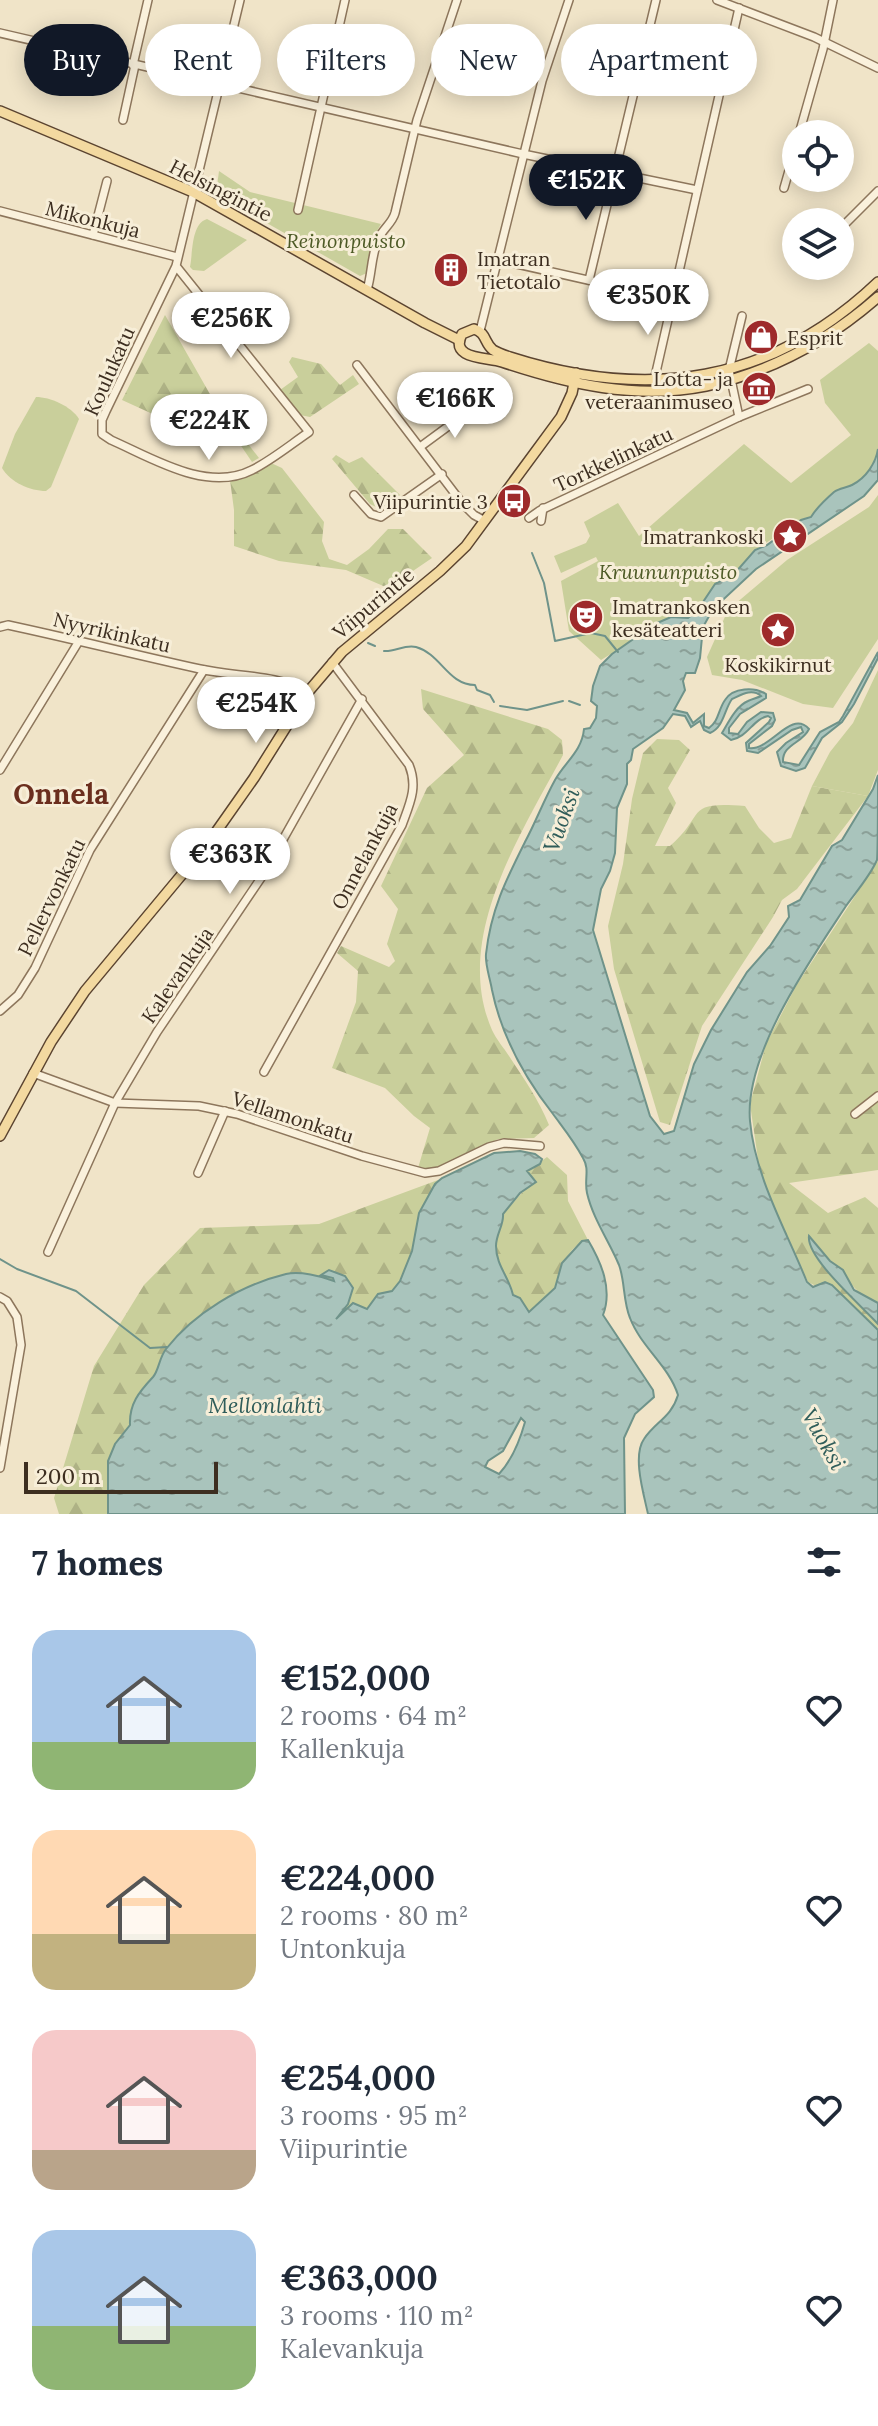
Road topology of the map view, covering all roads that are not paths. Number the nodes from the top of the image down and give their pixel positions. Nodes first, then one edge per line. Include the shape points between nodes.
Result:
1 (148, 0) edge
2 (240, 0) edge
3 (345, 0) edge
4 (457, 0) edge
5 (569, 0) edge
6 (656, 0) edge
7 (717, 0) edge
8 (833, 0) edge
9 (739, 8) junction
10 (234, 24) edge
11 (0, 33) edge
12 (825, 42) junction
13 (134, 65) junction
14 (145, 67) edge
15 (878, 68) edge
16 (261, 94) edge
17 (216, 96) edge
18 (320, 107) junction
19 (0, 111) edge
20 (123, 120) dead end
21 (803, 120) edge
22 (415, 129) junction
23 (523, 154) junction
24 (614, 172) junction
25 (107, 181) dead end
26 (697, 190) junction
27 (878, 191) edge
28 (193, 192) junction
29 (298, 210) dead end
30 (0, 211) edge
31 (854, 215) edge
32 (93, 235) junction
33 (177, 257) junction
34 (499, 260) junction
35 (176, 266) junction
36 (589, 280) junction
37 (367, 290) junction
38 (876, 291) edge
39 (672, 299) junction
40 (742, 316) dead end
41 (480, 331) junction
42 (459, 340) junction
43 (487, 343) junction
44 (476, 356) junction
45 (357, 365) dead end
46 (729, 375) junction
47 (575, 379) junction
48 (654, 386) junction
49 (808, 389) dead end
50 (473, 408) dead end
51 (739, 417) junction
52 (420, 447) junction
53 (442, 474) junction
54 (354, 495) dead end
55 (543, 508) junction
56 (529, 518) dead end
57 (485, 521) junction
58 (541, 521) dead end
59 (1, 626) edge
60 (79, 641) junction
61 (332, 662) junction
62 (204, 670) junction
63 (308, 692) junction
64 (362, 699) junction
65 (0, 769) edge
66 (0, 1011) edge
67 (264, 1072) dead end
68 (33, 1073) junction
69 (878, 1096) edge
70 (115, 1103) junction
71 (225, 1111) junction
72 (855, 1114) dead end
73 (0, 1136) edge
74 (540, 1146) dead end
75 (198, 1173) dead end
76 (48, 1252) dead end
77 (0, 1297) edge
78 (0, 1468) edge

1 - 13 street
2 - 10 street, Koulukatu
3 - 18 street
4 - 22 street
5 - 23 street
6 - 24 street
7 - 9 street
8 - 12 street
9 - 12 street
9 - 26 street
11 - 13 street
12 - 15 street
12 - 21 street
13 - 14 street
13 - 20 street
16 - 18 street
17 - 28 street, Koulukatu
18 - 22 street
18 - 29 street
19 - 28 main road, Helsingintie
22 - 23 street
22 - 37 street via 395,213 379,238
23 - 24 street
23 - 34 street
24 - 26 street
24 - 36 street
25 - 32 street
26 - 39 street
27 - 31 street
28 - 33 street, Koulukatu
28 - 37 main road, Helsingintie
30 - 32 street, Mikonkuja
32 - 33 street, Mikonkuja
33 - 35 street, Koulukatu
34 - 36 street
34 - 41 street
35 - 35 street, Koulukatu via 106,411 102,434 191,473 221,478 250,471 309,432
36 - 39 street
37 - 42 main road, Helsingintie
38 - 46 main road via 849,322 807,348 766,367
39 - 48 street
40 - 46 street
41 - 42 main road via 467,330
41 - 43 main road
42 - 44 main road via 465,354
43 - 44 main road
43 - 47 main road via 495,352
44 - 47 main road
45 - 52 street
46 - 48 main road
46 - 51 street
47 - 48 main road
47 - 57 main road, Viipurintie via 561,417
49 - 51 street, Torkkelinkatu
50 - 52 street
51 - 55 street, Torkkelinkatu
52 - 53 street
53 - 54 street via 381,517
53 - 57 street via 462,503
55 - 56 street, Torkkelinkatu
55 - 58 street, Torkkelinkatu
57 - 61 main road, Viipurintie via 455,558
59 - 60 street, Nyyrikinkatu
60 - 62 street, Nyyrikinkatu
60 - 65 street
61 - 63 main road, Viipurintie
61 - 64 street, Onnelankuja
62 - 63 street, Nyyrikinkatu via 274,680
62 - 66 street, Pellervonkatu via 90,850 35,968
63 - 68 main road, Viipurintie via 217,831 103,966
64 - 67 street, Onnelankuja via 409,765 413,798
64 - 70 street, Kalevankuja via 263,875
68 - 70 street, Vellamonkatu
68 - 73 main road, Viipurintie
69 - 72 street
70 - 71 street, Vellamonkatu
70 - 76 street, Kalevankuja
71 - 74 street, Vellamonkatu via 425,1173 504,1143
71 - 75 street
77 - 78 street via 17,1317 21,1345

